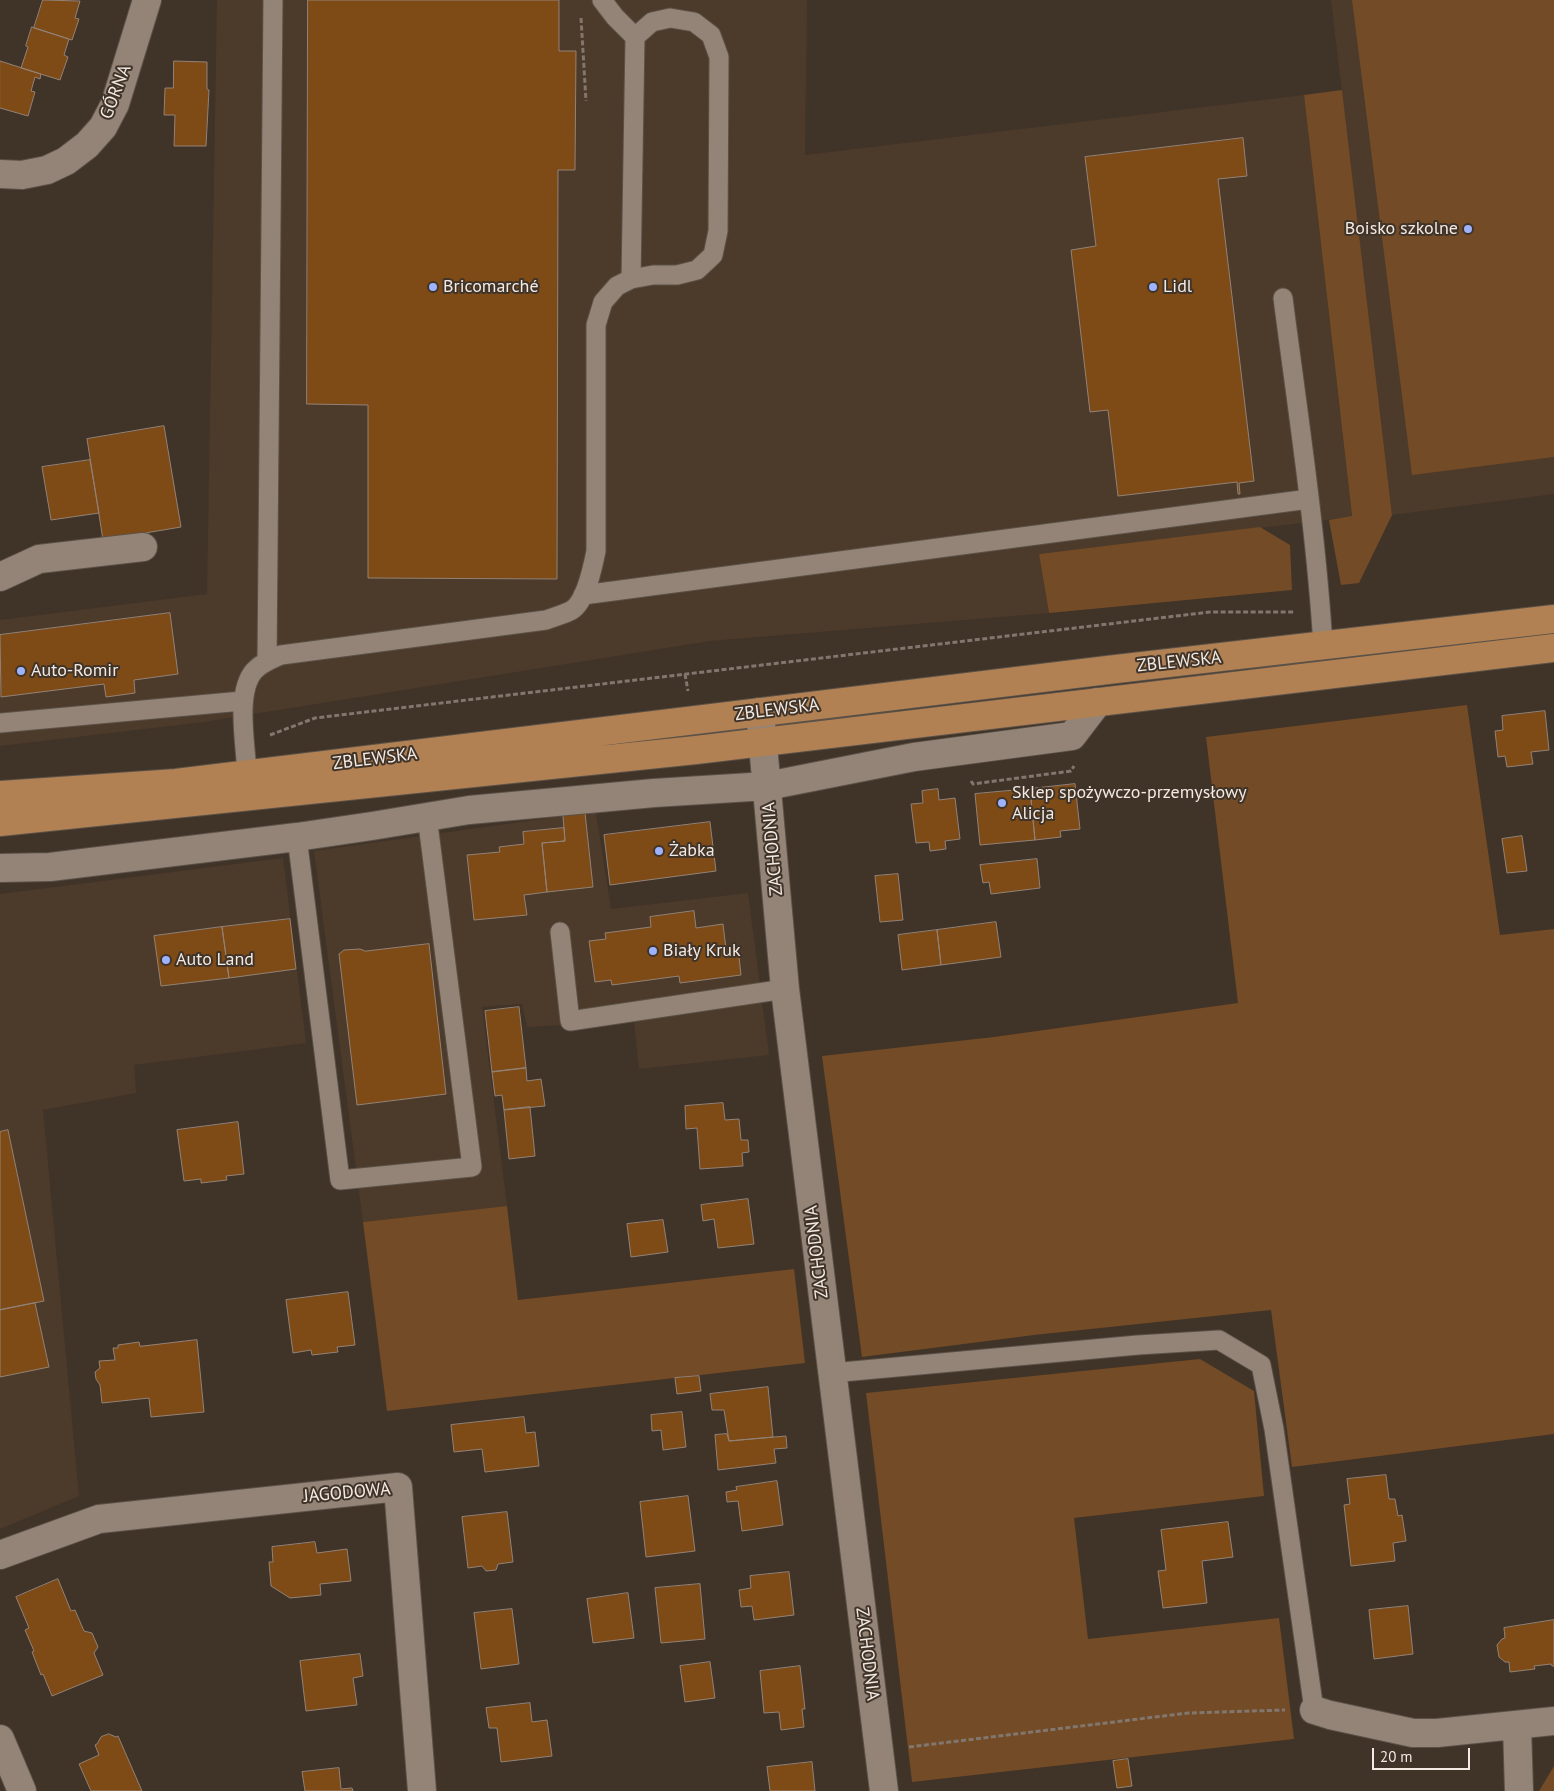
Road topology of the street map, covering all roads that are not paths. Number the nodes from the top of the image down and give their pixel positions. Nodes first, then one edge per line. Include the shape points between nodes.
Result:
1 (148, 0) edge
2 (273, 0) edge
3 (602, 0) edge
4 (635, 37) junction
5 (0, 174) edge
6 (631, 279) junction
7 (1283, 298) dead end
8 (1308, 499) junction
9 (144, 548) dead end
10 (0, 577) edge
11 (583, 594) junction
12 (1554, 619) edge
13 (1323, 646) junction
14 (1554, 648) edge
15 (267, 661) junction
16 (242, 701) junction
17 (1098, 702) junction
18 (760, 712) junction
19 (0, 723) edge
20 (763, 742) junction
21 (247, 774) junction
22 (767, 786) junction
23 (0, 795) edge
24 (427, 816) junction
25 (0, 822) edge
26 (297, 836) junction
27 (0, 868) edge
28 (560, 932) dead end
29 (785, 989) junction
30 (831, 1372) junction
31 (0, 1556) edge
32 (1314, 1710) joint
33 (1554, 1721) edge
34 (1517, 1726) junction
35 (0, 1739) edge
36 (22, 1791) edge
37 (422, 1791) edge
38 (884, 1791) edge
39 (1519, 1791) edge

1 - 5 street, GÓRNA via 115,104 103,127 87,145 47,170 22,175
2 - 15 lane
3 - 4 lane
4 - 6 lane
4 - 6 lane via 652,22 670,18 694,22 711,35 719,57 718,231 713,255 697,270
6 - 11 lane via 618,286 603,302 596,324 596,551 592,573
7 - 8 lane
8 - 11 lane
8 - 13 lane
9 - 10 street via 40,559
11 - 15 lane via 574,609 546,620 281,655
12 - 13 main road, ZBLEWSKA
13 - 18 main road, ZBLEWSKA
14 - 17 main road, ZBLEWSKA
15 - 16 lane via 247,682
16 - 19 lane
16 - 21 lane
17 - 20 main road, ZBLEWSKA
17 - 22 street via 1072,736 914,758
18 - 20 street, ZACHODNIA
18 - 21 main road, ZBLEWSKA
20 - 22 street, ZACHODNIA
20 - 25 main road, ZBLEWSKA
21 - 23 main road, ZBLEWSKA via 176,783
22 - 24 street via 654,793
22 - 29 street, ZACHODNIA
24 - 26 street
24 - 26 lane via 472,1167 340,1180
26 - 27 street via 50,867
28 - 29 lane via 570,1021
29 - 30 street, ZACHODNIA
30 - 32 lane via 1218,1340 1261,1365 1274,1429
30 - 38 street, ZACHODNIA
31 - 37 street, JAGODOWA via 99,1519 398,1487
32 - 34 street via 1413,1733
33 - 34 street
34 - 39 street
35 - 36 street

